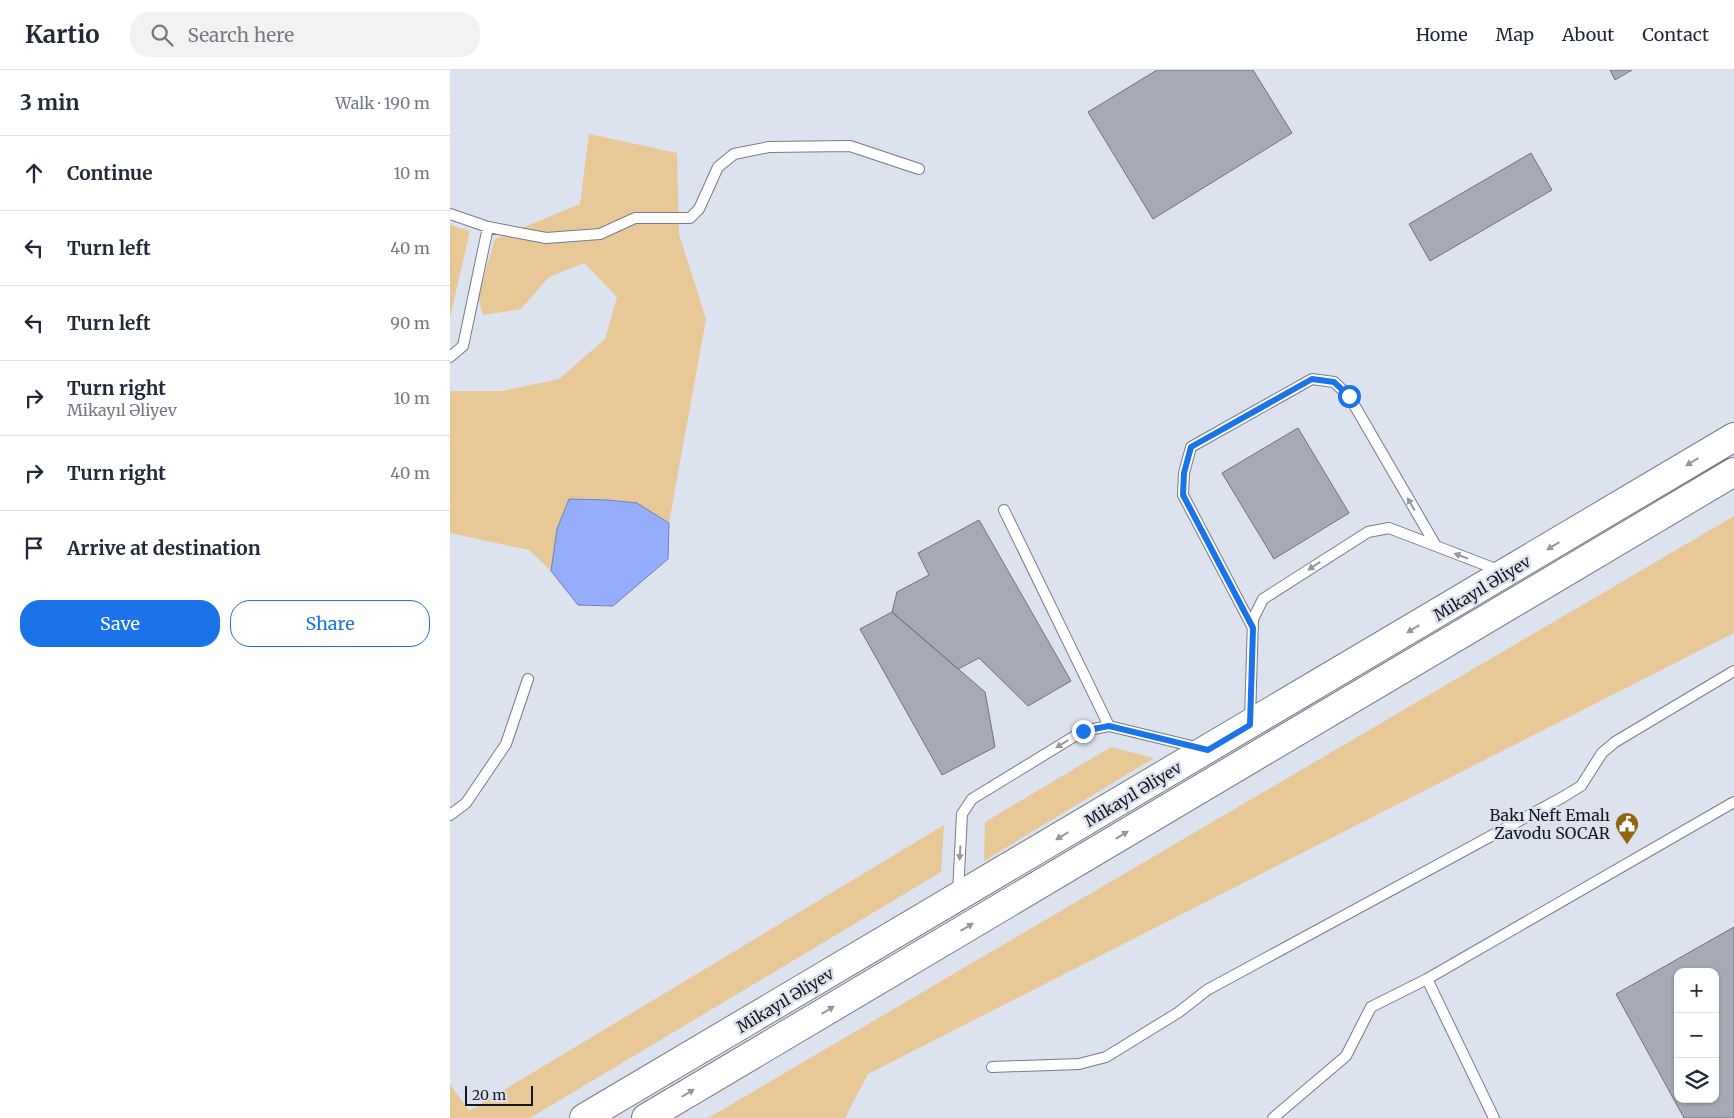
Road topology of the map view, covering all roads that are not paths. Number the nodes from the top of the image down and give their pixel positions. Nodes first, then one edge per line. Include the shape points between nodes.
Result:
1 (918, 169) dead end
2 (450, 214) edge
3 (488, 227) junction
4 (450, 356) edge
5 (1734, 438) edge
6 (1734, 472) edge
7 (1004, 510) dead end
8 (1436, 546) junction
9 (1506, 573) junction
10 (1253, 628) junction
11 (1734, 671) edge
12 (528, 679) dead end
13 (1250, 725) junction
14 (1109, 726) junction
15 (1208, 750) junction
16 (1734, 802) edge
17 (450, 815) edge
18 (958, 897) junction
19 (1427, 979) junction
20 (992, 1066) dead end
21 (584, 1118) edge
22 (646, 1118) edge
23 (1273, 1118) edge
24 (1494, 1118) edge

1 - 3 lane via 850,146 769,147 734,154 718,167 699,209 690,218 635,218 600,234 546,238
2 - 3 lane
3 - 4 lane via 463,346
5 -> 9 main road, Mikayıl Əliyev
22 -> 6 main road, Mikayıl Əliyev
7 - 14 lane
9 -> 8 lane
8 -> 10 lane via 1389,528 1368,532 1263,599 1253,619
8 -> 10 lane via 1349,396 1334,382 1312,379 1191,447 1184,473 1183,495
9 -> 13 main road, Mikayıl Əliyev
10 - 13 lane
11 - 20 lane via 1615,742 1602,753 1581,786 1208,990 1106,1057 1079,1064
12 - 17 lane via 506,744 466,803
13 - 15 main road, Mikayıl Əliyev
14 - 15 lane
14 -> 18 lane via 1083,731 972,799 962,814
15 -> 18 main road, Mikayıl Əliyev
16 - 19 lane
18 - 21 main road, Mikayıl Əliyev
19 - 23 lane via 1371,1006 1346,1056
19 - 24 lane

